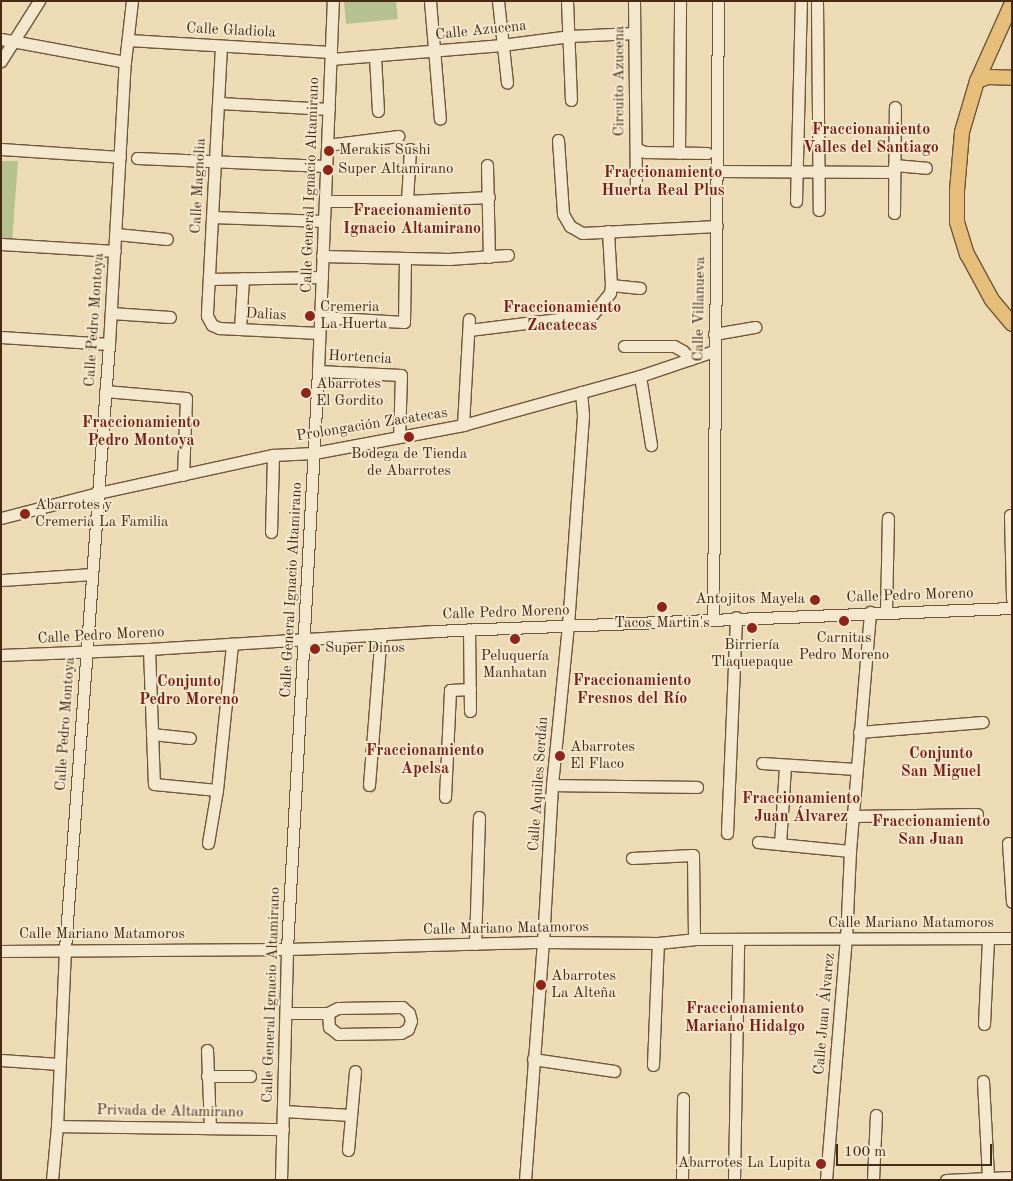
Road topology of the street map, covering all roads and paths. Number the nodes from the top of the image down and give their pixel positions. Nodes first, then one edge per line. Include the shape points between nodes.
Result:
1 (38, 1) edge
2 (132, 1) edge
3 (333, 1) edge
4 (430, 1) edge
5 (498, 1) edge
6 (567, 1) edge
7 (634, 1) edge
8 (680, 1) edge
9 (718, 1) edge
10 (802, 1) edge
11 (817, 1) edge
12 (1012, 3) edge
13 (634, 33) junction
14 (570, 36) junction
15 (1, 39) edge
16 (128, 40) junction
17 (13, 41) junction
18 (502, 45) junction
19 (221, 46) junction
20 (434, 52) junction
21 (331, 56) junction
22 (375, 56) junction
23 (1, 61) edge
24 (125, 62) junction
25 (799, 63) junction
26 (817, 63) junction
27 (1012, 78) edge
28 (977, 81) junction
29 (507, 83) dead end
30 (571, 100) dead end
31 (219, 103) junction
32 (895, 107) dead end
33 (329, 110) junction
34 (378, 111) dead end
35 (440, 119) dead end
36 (398, 136) dead end
37 (558, 140) dead end
38 (327, 145) junction
39 (1, 149) edge
40 (410, 149) dead end
41 (637, 149) junction
42 (679, 152) junction
43 (707, 153) dead end
44 (120, 157) junction
45 (137, 158) dead end
46 (215, 160) junction
47 (487, 165) dead end
48 (326, 166) junction
49 (926, 168) dead end
50 (894, 169) junction
51 (718, 171) junction
52 (796, 171) junction
53 (818, 171) junction
54 (636, 186) dead end
55 (489, 197) junction
56 (325, 201) junction
57 (796, 201) dead end
58 (407, 202) junction
59 (819, 210) dead end
60 (894, 213) dead end
61 (212, 216) junction
62 (324, 221) junction
63 (717, 226) junction
64 (608, 231) junction
65 (116, 234) junction
66 (167, 239) dead end
67 (1, 244) edge
68 (115, 251) junction
69 (508, 255) dead end
70 (322, 256) junction
71 (489, 257) junction
72 (405, 259) junction
73 (243, 278) junction
74 (322, 278) junction
75 (209, 279) junction
76 (611, 285) junction
77 (640, 288) dead end
78 (111, 313) junction
79 (170, 317) dead end
80 (320, 317) junction
81 (1012, 324) edge
82 (212, 325) joint
83 (755, 327) dead end
84 (240, 329) junction
85 (319, 333) junction
86 (714, 334) junction
87 (1, 337) edge
88 (109, 344) junction
89 (624, 346) dead end
90 (714, 351) junction
91 (690, 359) junction
92 (318, 371) junction
93 (640, 376) junction
94 (105, 391) junction
95 (581, 392) junction
96 (464, 425) junction
97 (399, 437) junction
98 (651, 445) dead end
99 (314, 453) junction
100 (273, 455) junction
101 (183, 475) junction
102 (98, 493) junction
103 (1010, 515) dead end
104 (1, 518) edge
105 (888, 518) dead end
106 (271, 532) dead end
107 (91, 574) junction
108 (1, 580) edge
109 (1012, 599) edge
110 (1012, 608) edge
111 (886, 611) junction
112 (870, 612) junction
113 (736, 617) junction
114 (713, 618) junction
115 (568, 625) junction
116 (469, 629) junction
117 (381, 634) junction
118 (305, 638) junction
119 (232, 644) junction
120 (149, 649) junction
121 (86, 652) junction
122 (1, 656) edge
123 (470, 690) junction
124 (470, 711) dead end
125 (983, 722) dead end
126 (860, 732) junction
127 (152, 734) junction
128 (190, 738) dead end
129 (762, 763) dead end
130 (785, 766) junction
131 (856, 769) junction
132 (370, 785) dead end
133 (552, 785) junction
134 (697, 787) dead end
135 (217, 790) junction
136 (445, 797) dead end
137 (977, 814) dead end
138 (853, 816) junction
139 (479, 817) dead end
140 (728, 833) dead end
141 (758, 842) dead end
142 (208, 843) dead end
143 (1008, 843) dead end
144 (780, 844) junction
145 (850, 851) junction
146 (632, 858) dead end
147 (1012, 902) edge
148 (1012, 938) edge
149 (694, 939) junction
150 (846, 939) junction
151 (988, 939) junction
152 (738, 941) junction
153 (544, 942) junction
154 (658, 943) junction
155 (475, 944) junction
156 (65, 949) junction
157 (287, 949) junction
158 (1, 951) edge
159 (287, 1013) junction
160 (328, 1013) junction
161 (984, 1024) dead end
162 (207, 1050) dead end
163 (533, 1059) junction
164 (1, 1060) edge
165 (59, 1064) junction
166 (653, 1065) dead end
167 (355, 1071) dead end
168 (614, 1071) dead end
169 (207, 1076) junction
170 (250, 1076) dead end
171 (983, 1081) dead end
172 (683, 1098) dead end
173 (284, 1111) junction
174 (350, 1115) junction
175 (876, 1115) dead end
176 (57, 1126) junction
177 (210, 1128) junction
178 (283, 1129) junction
179 (348, 1150) dead end
180 (1012, 1176) edge
181 (988, 1178) junction
182 (52, 1180) edge
183 (281, 1180) edge
184 (525, 1180) edge
185 (682, 1180) edge
186 (734, 1180) edge
187 (826, 1180) edge
188 (873, 1180) edge
189 (946, 1180) edge

1 - 17 street
2 - 16 street, Calle Pedro Montoya
3 - 21 street, Calle General Ignacio Altamirano
4 - 20 street
5 - 18 street
6 - 14 street
7 - 13 street, Circuito Azucena
8 - 42 street
9 - 51 street, Calle Villanueva
10 - 25 street
11 - 26 street
12 - 28 main road
13 - 14 street, Calle Azucena
13 - 41 street, Circuito Azucena
14 - 18 street, Calle Azucena
14 - 30 street
15 - 17 street
16 - 19 street, Calle Gladiola
16 - 24 street, Calle Pedro Montoya
17 - 23 street
17 - 24 street
18 - 20 street, Calle Azucena
18 - 29 street
19 - 21 street, Calle Gladiola
19 - 31 street, Calle Magnolia
20 - 22 street, Calle Azucena
20 - 35 street
21 - 22 street, Calle Azucena
21 - 33 street, Calle General Ignacio Altamirano
22 - 34 street
24 - 44 street, Calle Pedro Montoya
25 - 26 street
25 - 52 street
26 - 53 street
27 - 28 main road via 988,77
28 - 81 main road via 962,132 958,222 967,254 992,300
31 - 33 street
31 - 46 street, Calle Magnolia
32 - 50 street
33 - 38 street, Calle General Ignacio Altamirano
36 - 38 street
37 - 64 street via 563,214 570,226 582,233
38 - 48 street, Calle General Ignacio Altamirano
39 - 44 street
40 - 58 street
41 - 42 street, Circuito Azucena
41 - 54 street
42 - 43 street, Circuito Azucena
44 - 65 street, Calle Pedro Montoya
45 - 46 street
46 - 48 street
46 - 61 street, Calle Magnolia
47 - 55 street
48 - 56 street, Calle General Ignacio Altamirano
49 - 50 street
50 - 53 street
50 - 60 street
51 - 52 street
51 - 63 street, Calle Villanueva
52 - 53 street
52 - 57 street
53 - 59 street
55 - 58 street
55 - 71 street
56 - 58 street
56 - 62 street, Calle General Ignacio Altamirano
61 - 62 street
61 - 75 street, Calle Magnolia
62 - 70 street, Calle General Ignacio Altamirano
63 - 64 street
63 - 86 street, Calle Villanueva
64 - 76 street
65 - 66 street
65 - 68 street, Calle Pedro Montoya
67 - 68 street
68 - 78 street, Calle Pedro Montoya
69 - 71 street
70 - 72 street
70 - 74 street, Calle General Ignacio Altamirano
71 - 72 street
72 - 80 street via 404,322
73 - 74 street
73 - 75 street
73 - 84 street
74 - 80 street, Calle General Ignacio Altamirano
75 - 82 street, Calle Magnolia via 207,316
76 - 77 street
76 - 96 street via 610,293 592,315 469,324
78 - 79 street
78 - 88 street, Calle Pedro Montoya
80 - 85 street, Calle General Ignacio Altamirano
82 - 84 street, Dalias
83 - 86 street
84 - 85 street, Dalias
85 - 92 street, Calle General Ignacio Altamirano
86 - 90 street, Calle Villanueva
87 - 88 street
88 - 94 street, Calle Pedro Montoya
89 - 91 street via 674,346 683,350
90 - 91 street, Prolongación Zacatecas
90 - 114 street, Calle Villanueva
91 - 93 street, Prolongación Zacatecas
92 - 97 street, Hortencia via 401,375
92 - 99 street, Calle General Ignacio Altamirano
93 - 95 street, Prolongación Zacatecas
93 - 98 street
94 - 101 street via 186,398
94 - 102 street, Calle Pedro Montoya
95 - 96 street, Prolongación Zacatecas
95 - 115 street, Calle Aquiles Serdán via 583,415
96 - 97 street, Prolongación Zacatecas
97 - 99 street, Prolongación Zacatecas
99 - 100 street, Prolongación Zacatecas
99 - 118 street, Calle General Ignacio Altamirano
100 - 101 street, Prolongación Zacatecas
100 - 106 street
101 - 102 street, Prolongación Zacatecas
102 - 104 street, Prolongación Zacatecas
102 - 107 street, Calle Pedro Montoya
103 - 109 street
105 - 111 street
107 - 108 street
107 - 121 street, Calle Pedro Montoya
110 - 111 street, Calle Pedro Moreno
111 - 112 street, Calle Pedro Moreno
112 - 113 street, Calle Pedro Moreno
112 - 126 street, Calle Juan Álvarez
113 - 114 street, Calle Pedro Moreno
113 - 140 street
114 - 115 street, Calle Pedro Moreno
115 - 116 street, Calle Pedro Moreno
115 - 133 street, Calle Aquiles Serdán
116 - 117 street, Calle Pedro Moreno
116 - 123 street
117 - 118 street, Calle Pedro Moreno
117 - 132 street
118 - 119 street, Calle Pedro Moreno
118 - 157 street, Calle General Ignacio Altamirano
119 - 120 street, Calle Pedro Moreno
119 - 135 street
120 - 121 street, Calle Pedro Moreno
120 - 127 street
121 - 122 street, Calle Pedro Moreno
121 - 156 street, Calle Pedro Montoya
123 - 124 street
123 - 136 street via 450,690
125 - 126 street
126 - 131 street, Calle Juan Álvarez
127 - 128 street
127 - 135 street via 154,784
129 - 130 street
130 - 131 street
130 - 144 street
131 - 138 street, Calle Juan Álvarez
133 - 134 street
133 - 153 street, Calle Aquiles Serdán
135 - 142 street
137 - 138 street
138 - 145 street, Calle Juan Álvarez
139 - 155 street
141 - 144 street
143 - 147 street
144 - 145 street
145 - 150 street, Calle Juan Álvarez
146 - 149 street via 693,855
148 - 151 street, Calle Mariano Matamoros
149 - 152 street, Calle Mariano Matamoros
149 - 154 street, Calle Mariano Matamoros
150 - 151 street, Calle Mariano Matamoros
150 - 152 street, Calle Mariano Matamoros
150 - 187 street, Calle Juan Álvarez
151 - 161 street
152 - 186 street
153 - 154 street, Calle Mariano Matamoros
153 - 155 street, Calle Mariano Matamoros
153 - 163 street, Calle Aquiles Serdán
154 - 166 street
155 - 157 street, Calle Mariano Matamoros
156 - 157 street, Calle Mariano Matamoros
156 - 158 street, Calle Mariano Matamoros
156 - 165 street, Calle Pedro Montoya
157 - 159 street, Calle General Ignacio Altamirano
159 - 160 street
159 - 173 street, Calle General Ignacio Altamirano
160 - 160 street via 329,1027 338,1034 401,1033 408,1029 411,1021 409,1013 402,1008 338,1008
162 - 169 street
163 - 168 street
163 - 184 street, Calle Aquiles Serdán
164 - 165 street
165 - 176 street, Calle Pedro Montoya
167 - 174 street
169 - 170 street
169 - 177 street
171 - 181 street
172 - 185 street
173 - 174 street
173 - 178 street, Calle General Ignacio Altamirano
174 - 179 street
175 - 188 street
176 - 177 street, Privada de Altamirano
176 - 182 street, Calle Pedro Montoya
177 - 178 street, Privada de Altamirano
178 - 183 street, Calle General Ignacio Altamirano
180 - 181 street
181 - 189 street

